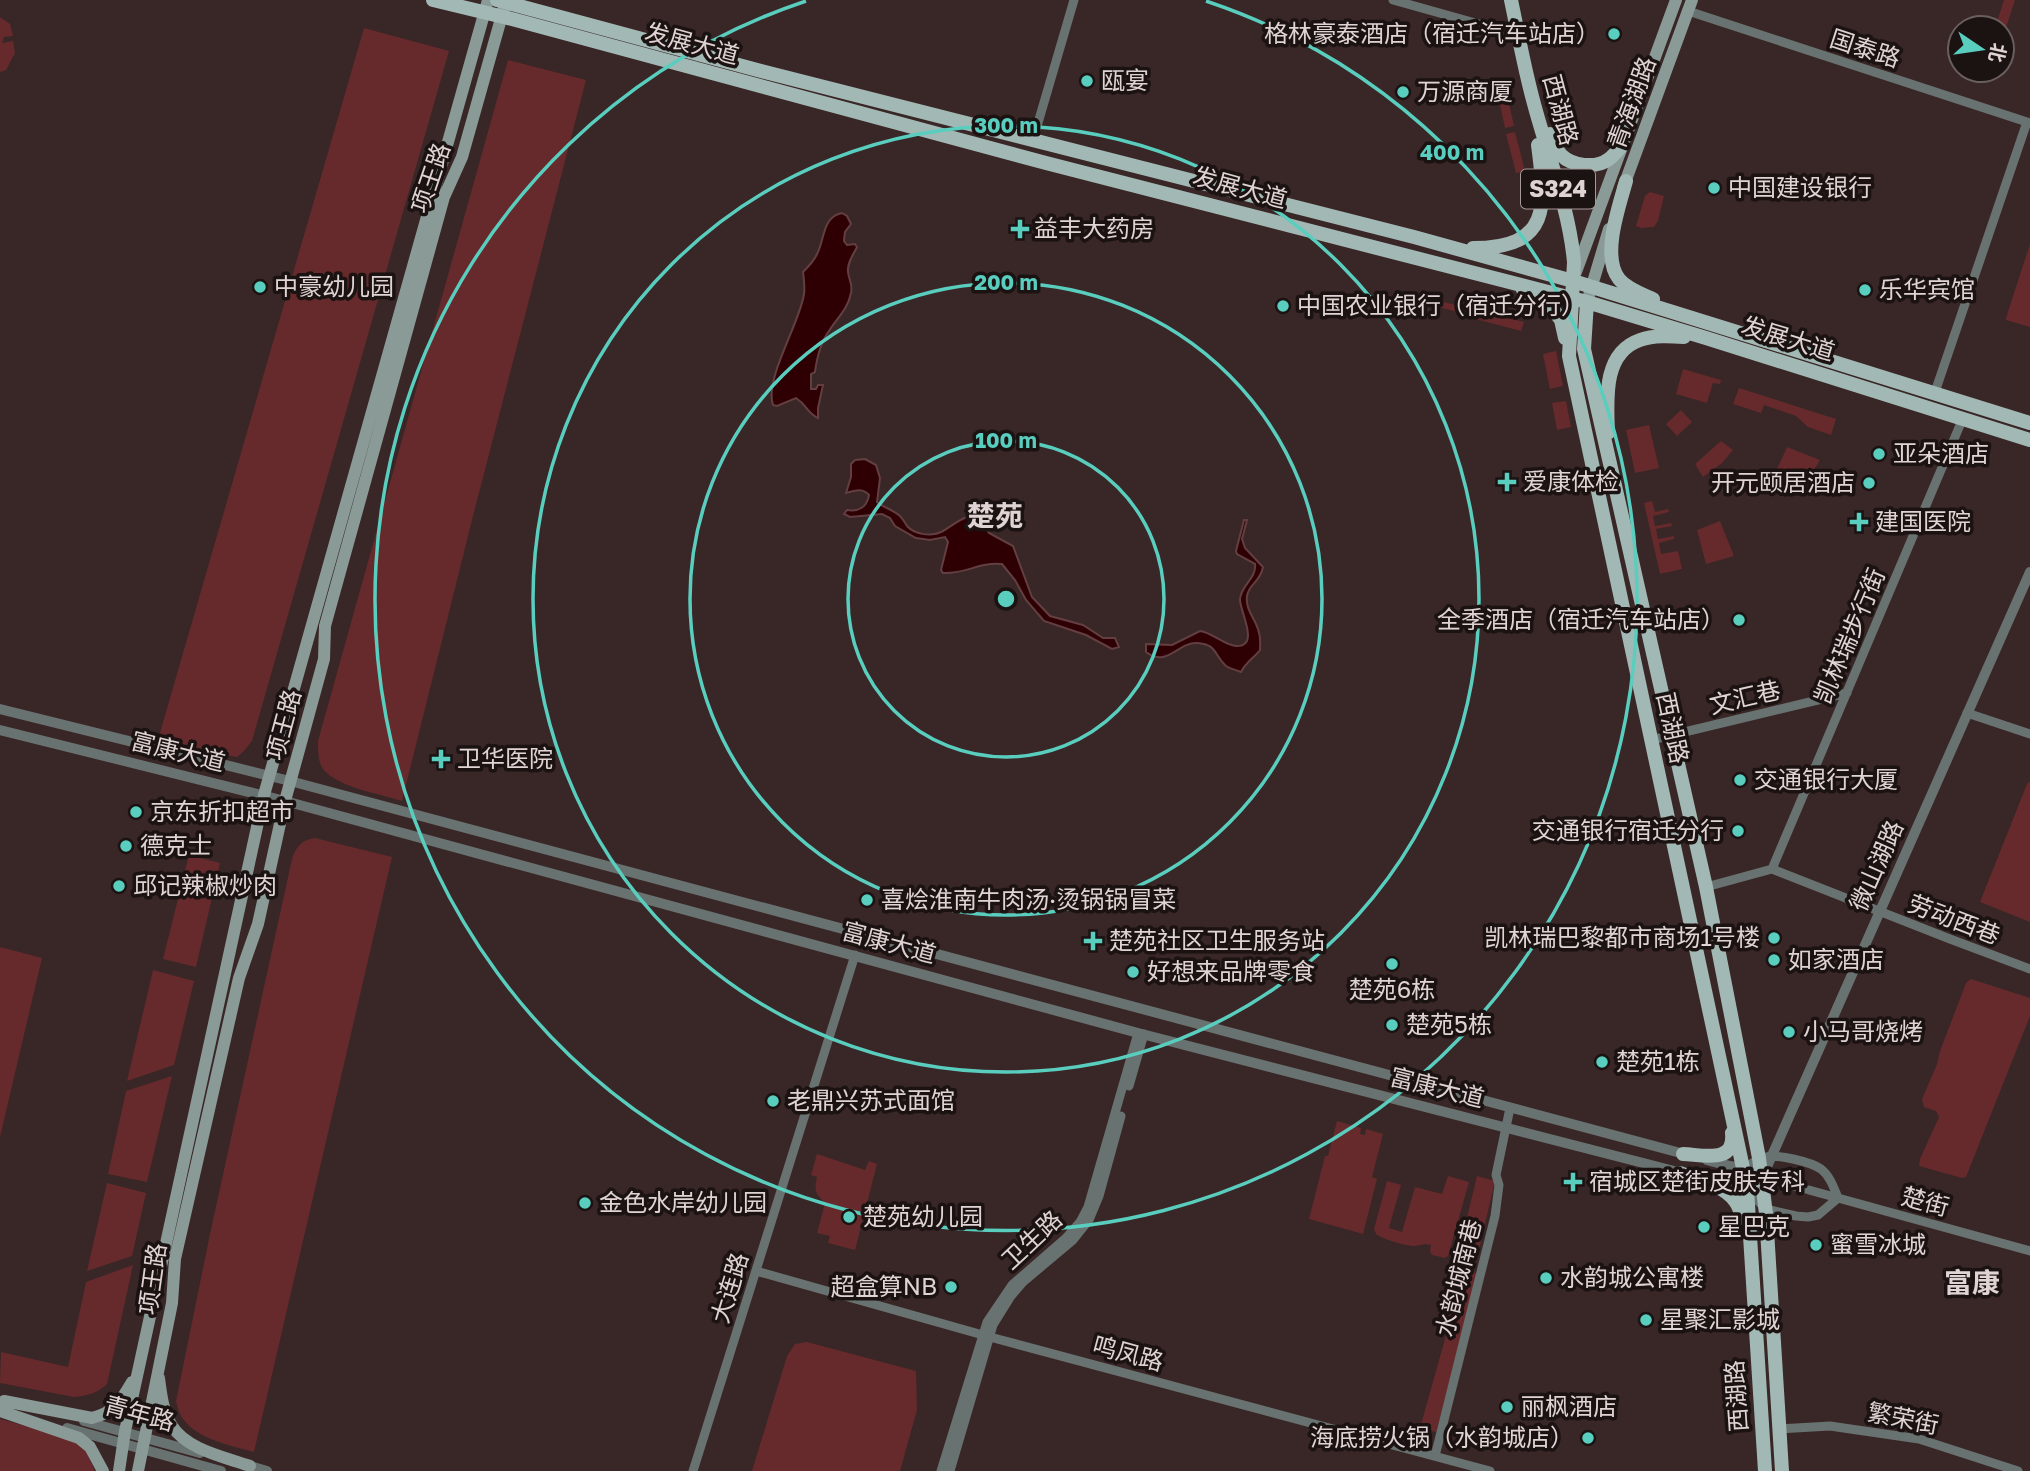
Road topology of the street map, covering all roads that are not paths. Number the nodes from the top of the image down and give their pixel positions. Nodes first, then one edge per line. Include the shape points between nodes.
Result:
1 (433, 0) edge
2 (1074, 0) edge
3 (1393, 0) edge
4 (1511, 0) edge
5 (1675, 0) edge
6 (502, 5) edge
7 (486, 6) edge
8 (1690, 6) edge
9 (1518, 35) junction
10 (1532, 98) junction
11 (2029, 122) edge
12 (1033, 140) junction
13 (1621, 146) junction
14 (1626, 181) junction
15 (1415, 237) junction
16 (1573, 281) junction
17 (1514, 284) junction
18 (1591, 287) junction
19 (1571, 298) junction
20 (1587, 302) junction
21 (1713, 323) junction
22 (1706, 338) junction
23 (1569, 356) junction
24 (1935, 392) junction
25 (1963, 418) junction
26 (2030, 423) edge
27 (2030, 440) edge
28 (1612, 474) junction
29 (2030, 572) edge
30 (1847, 693) junction
31 (0, 709) edge
32 (1968, 713) junction
33 (0, 730) edge
34 (2030, 734) edge
35 (1671, 735) junction
36 (1651, 740) junction
37 (269, 776) junction
38 (290, 782) junction
39 (264, 795) junction
40 (285, 801) junction
41 (1772, 869) junction
42 (1706, 887) junction
43 (1880, 912) junction
44 (855, 956) junction
45 (2030, 968) edge
46 (1141, 1034) junction
47 (1727, 1090) junction
48 (1510, 1108) junction
49 (1506, 1127) junction
50 (1683, 1154) junction
51 (1766, 1157) junction
52 (1743, 1168) junction
53 (1679, 1172) junction
54 (1762, 1178) junction
55 (1747, 1189) junction
56 (1838, 1198) junction
57 (1766, 1209) junction
58 (2030, 1251) edge
59 (1751, 1257) junction
60 (756, 1271) junction
61 (986, 1336) junction
62 (140, 1370) junction
63 (158, 1371) junction
64 (1, 1406) edge
65 (1778, 1429) junction
66 (144, 1436) junction
67 (124, 1437) junction
68 (142, 1450) junction
69 (1435, 1456) junction
70 (250, 1466) junction
71 (103, 1471) edge
72 (118, 1471) edge
73 (138, 1471) edge
74 (221, 1471) edge
75 (267, 1471) edge
76 (693, 1471) edge
77 (942, 1471) edge
78 (950, 1471) edge
79 (1490, 1471) edge
80 (1765, 1471) edge
81 (1782, 1471) edge
82 (2018, 1471) edge

1 - 7 main road, 发展大道
2 - 12 street
3 - 9 street
4 - 9 main road, 西湖路 / S324
5 - 13 main road, 青海湖路
6 - 7 main road, 发展大道
6 - 12 main road, 发展大道
6 - 17 main road, 发展大道 via 1046,163
6 - 38 main road, 项王路 via 324,626 324,659
7 - 37 main road, 项王路
8 - 11 street, 国泰路
8 - 14 main road, 青海湖路
9 - 10 main road, 西湖路 / S324
10 - 13 main road via 1558,151 1568,161 1599,164
10 - 15 main road via 1544,198 1533,227 1520,239 1491,248
10 - 16 main road, 西湖路 / S324 via 1569,229
11 - 24 street
12 - 15 main road, 发展大道
13 - 16 main road, 青海湖路
14 - 18 main road, 青海湖路
14 - 21 main road via 1611,244 1618,278 1642,294
15 - 16 main road, 发展大道
16 - 18 main road, 发展大道
16 - 19 main road, 西湖路
16 - 20 main road
17 - 19 main road, 发展大道
17 - 23 main road via 1555,312
18 - 20 main road, 青海湖路
18 - 21 main road, 发展大道
19 - 20 main road, 发展大道
19 - 23 main road, 西湖路
20 - 22 main road, 发展大道
20 - 28 main road, 西湖路 via 1584,349
21 - 24 main road, 发展大道
22 - 25 main road, 发展大道
22 - 28 main road via 1640,340 1617,357 1607,393
23 - 36 main road, 西湖路
24 - 26 main road, 发展大道
25 - 27 main road, 发展大道
25 - 30 street, 凯林瑞步行街
28 - 35 main road, 西湖路
29 - 32 street, 微山湖路
30 - 35 street, 文汇巷
30 - 41 street, 凯林瑞步行街
31 - 37 street, 富康大道
32 - 34 street
32 - 43 street, 微山湖路
33 - 39 street, 富康大道
35 - 36 street, 文汇巷
35 - 42 main road, 西湖路
36 - 47 main road, 西湖路
37 - 38 street, 富康大道
37 - 39 main road, 项王路
38 - 40 main road, 项王路
38 - 48 street, 富康大道
39 - 40 street, 富康大道
39 - 62 main road, 项王路
40 - 44 street, 富康大道
40 - 63 main road, 项王路 via 175,1259 172,1303
41 - 42 street
41 - 43 street, 劳动西巷
42 - 51 main road, 西湖路
43 - 45 street, 劳动西巷
43 - 51 street, 微山湖路
44 - 46 street, 富康大道
44 - 60 street, 大连路
46 - 49 street, 富康大道
46 - 61 street, 卫生路 via 1084,1216 1012,1285 992,1314
47 - 50 main road via 1732,1139 1728,1152 1717,1156
47 - 52 main road, 西湖路
48 - 49 street, 水韵城南巷
48 - 50 street, 富康大道
49 - 53 street, 富康大道
49 - 69 street, 水韵城南巷 via 1496,1175 1495,1216
50 - 52 street, 富康大道
51 - 52 street
51 - 54 main road, 西湖路
51 - 56 street via 1818,1167
52 - 55 main road, 西湖路
53 - 55 street, 富康大道
53 - 59 main road via 1722,1190 1735,1201
54 - 55 street
54 - 56 street, 楚街
54 - 57 main road, 西湖路
55 - 57 street
55 - 59 main road, 西湖路
56 - 57 street via 1808,1217
56 - 58 street, 楚街
57 - 65 main road, 西湖路
59 - 80 main road, 西湖路
60 - 61 street, 鸣凤路
60 - 76 street, 大连路
61 - 69 street, 鸣凤路
61 - 77 street, 卫生路
61 - 78 street, 卫生路
62 - 64 main road via 104,1415 92,1418
62 - 67 main road, 项王路
63 - 66 main road, 项王路
63 - 70 main road via 172,1427 193,1445
64 - 67 street, 青年路
64 - 71 main road via 79,1438 90,1447
65 - 81 main road, 西湖路
65 - 82 street, 繁荣街 via 1830,1426 1919,1440
66 - 67 street, 青年路
66 - 68 main road, 项王路
66 - 70 street, 青年路
67 - 68 street, 青年路
67 - 72 main road, 项王路
68 - 73 main road, 项王路
68 - 74 street, 青年路
69 - 79 street, 鸣凤路
70 - 75 street, 青年路

